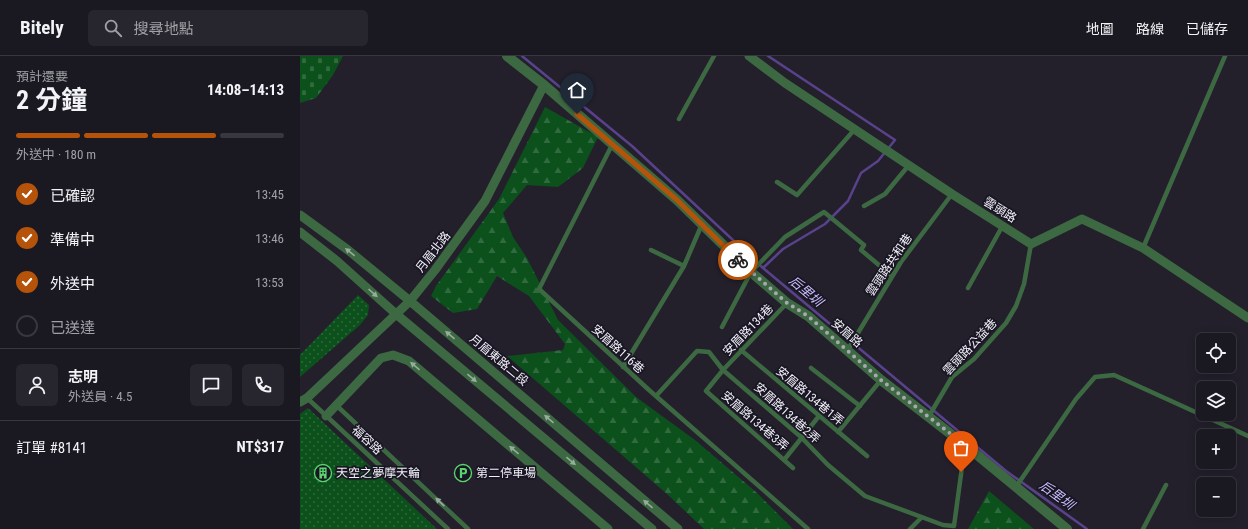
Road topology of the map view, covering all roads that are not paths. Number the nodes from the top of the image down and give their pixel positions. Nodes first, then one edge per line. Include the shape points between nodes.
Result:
1 (507, 56) edge
2 (714, 56) edge
3 (749, 56) edge
4 (1225, 56) edge
5 (544, 85) junction
6 (679, 119) dead end
7 (855, 129) junction
8 (612, 144) junction
9 (909, 165) junction
10 (777, 182) dead end
11 (952, 194) junction
12 (864, 206) dead end
13 (300, 215) edge
14 (702, 224) junction
15 (1003, 225) junction
16 (300, 232) edge
17 (1031, 244) junction
18 (1143, 248) junction
19 (651, 250) dead end
20 (684, 266) junction
21 (751, 272) junction
22 (892, 276) junction
23 (968, 288) dead end
24 (410, 301) junction
25 (787, 303) junction
26 (396, 314) junction
27 (1248, 318) edge
28 (722, 327) dead end
29 (741, 350) junction
30 (847, 351) junction
31 (623, 367) junction
32 (811, 368) dead end
33 (723, 370) junction
34 (881, 380) junction
35 (656, 396) junction
36 (304, 400) edge
37 (336, 405) junction
38 (860, 406) junction
39 (326, 416) junction
40 (819, 416) junction
41 (929, 416) junction
42 (838, 432) junction
43 (1248, 436) edge
44 (801, 437) junction
45 (965, 445) junction
46 (867, 456) dead end
47 (784, 460) junction
48 (793, 468) dead end
49 (1166, 485) dead end
50 (1016, 487) junction
51 (921, 518) junction
52 (448, 529) edge
53 (468, 529) edge
54 (608, 529) edge
55 (652, 529) edge
56 (678, 529) edge
57 (808, 529) edge
58 (910, 529) edge
59 (1067, 529) edge
60 (1143, 529) edge

1 - 5 street, 安眉路
2 - 6 lane
3 - 7 street, 雲頭路
4 - 18 lane
5 - 8 street, 安眉路
5 - 24 street, 月眉北路 via 485,201
7 - 9 street, 雲頭路
7 - 10 lane via 797,195
8 - 14 street, 安眉路
8 - 31 lane, 安眉路116巷 via 539,289
9 - 11 street, 雲頭路
9 - 12 lane via 886,194
11 - 15 street, 雲頭路
11 - 22 lane, 雲頭路共和巷
24 -> 13 street, 月眉東路二段
14 - 20 lane
14 - 21 street, 安眉路
15 - 17 street, 雲頭路
15 - 23 lane
16 -> 26 street
17 - 18 street via 1082,219
17 - 41 lane, 雲頭路公益巷 via 1024,284 1006,323 974,359 952,377
18 - 27 street
19 - 20 lane
20 - 31 lane
21 - 22 lane via 785,237 824,212 864,245 861,250
21 - 25 street, 安眉路
21 - 28 lane
22 - 30 lane, 雲頭路共和巷
24 - 26 street, 月眉北路
56 -> 24 street, 月眉東路二段
25 - 29 lane, 安眉路134巷
25 - 30 street, 安眉路 via 808,316
26 - 36 street, 月眉北路
26 -> 55 street
29 - 33 lane, 安眉路134巷
29 - 40 lane, 安眉路134巷1弄
30 - 34 street, 安眉路
31 - 35 lane, 安眉路116巷
32 - 38 lane
33 - 35 lane, 安眉路134巷2弄 via 709,352 697,351
33 - 44 lane, 安眉路134巷2弄
33 - 47 lane, 安眉路134巷3弄 via 706,392
34 - 38 lane
34 - 41 street, 安眉路
35 - 57 lane, 安眉路116巷
36 - 39 lane, 福容路
37 - 39 street
53 -> 37 lane
54 -> 37 street via 409,361 393,355 381,358
38 - 42 lane
39 - 52 lane, 福容路
40 - 42 lane, 安眉路134巷1弄
40 - 44 lane
41 - 45 street, 安眉路
42 - 46 lane, 安眉路134巷1弄
43 - 50 lane via 1114,374 1095,376 1076,399
44 - 47 lane
44 - 51 lane, 安眉路134巷2弄 via 828,465 865,496
45 - 50 street, 安眉路
45 - 51 lane via 954,526
47 - 48 lane, 安眉路134巷3弄
49 - 60 lane
50 - 59 street, 安眉路
51 - 58 lane

